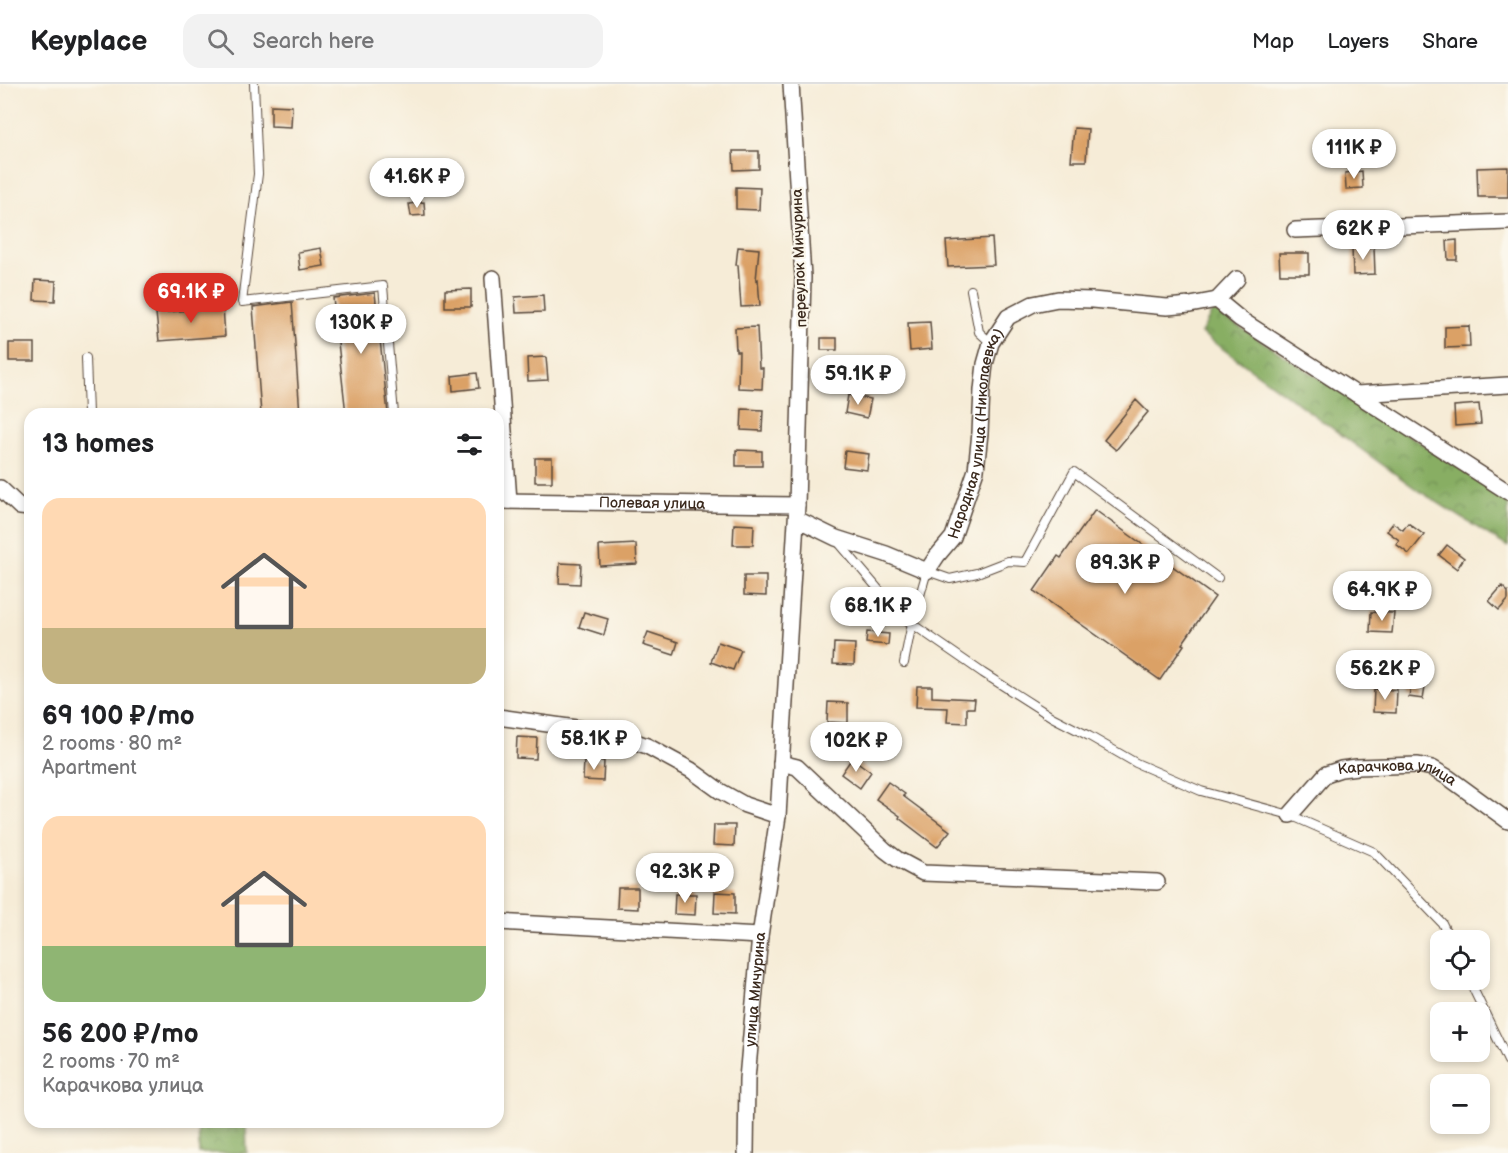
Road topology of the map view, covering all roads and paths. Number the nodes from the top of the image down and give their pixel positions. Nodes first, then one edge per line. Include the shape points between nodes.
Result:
1 (254, 84) edge
2 (791, 84) edge
3 (1508, 222) edge
4 (1295, 230) dead end
5 (493, 278) dead end
6 (1237, 279) dead end
7 (971, 290) dead end
8 (1217, 300) junction
9 (991, 343) junction
10 (86, 358) dead end
11 (1508, 385) edge
12 (1356, 394) junction
13 (88, 408) edge
14 (393, 408) edge
15 (499, 408) edge
16 (0, 488) edge
17 (1508, 492) edge
18 (504, 501) edge
19 (24, 507) edge
20 (797, 512) junction
21 (836, 538) junction
22 (927, 571) junction
23 (1218, 578) dead end
24 (912, 623) junction
25 (904, 663) dead end
26 (504, 718) edge
27 (781, 763) junction
28 (1290, 815) junction
29 (778, 816) junction
30 (1508, 821) edge
31 (1157, 882) dead end
32 (504, 922) edge
33 (1445, 930) edge
34 (760, 936) junction
35 (1474, 990) edge
36 (1508, 1061) edge
37 (746, 1153) edge

1 - 14 lane via 258,174 242,302 383,286
2 - 20 street, переулок Мичурина via 803,278
3 - 4 street
5 - 15 street, Полевая улица
6 - 8 street
7 - 9 lane via 979,332
8 - 9 street, Народная улица (Николаевка) via 1167,307 1058,299 1033,304 1008,317
8 - 12 street
9 - 22 street, Народная улица (Николаевка) via 985,364 976,470 953,537
10 - 13 lane
11 - 12 street
12 - 17 street
16 - 19 street
18 - 20 street, Полевая улица
20 - 21 street
20 - 27 street, улица Мичурина
21 - 22 street
21 - 24 lane via 902,617
22 - 23 lane via 950,579 1008,561 1025,562 1074,472
22 - 24 lane
24 - 25 lane
24 - 28 lane via 1052,717 1136,763 1200,791
26 - 29 street via 611,733 647,746 745,805
27 - 29 street, улица Мичурина
27 - 31 street via 797,766 885,850 923,873
28 - 30 street, Карачкова улица via 1326,774 1356,767 1418,765 1449,778
28 - 33 lane via 1374,852
29 - 34 street, улица Мичурина
32 - 34 street
34 - 37 street, улица Мичурина via 747,1079
35 - 36 lane

